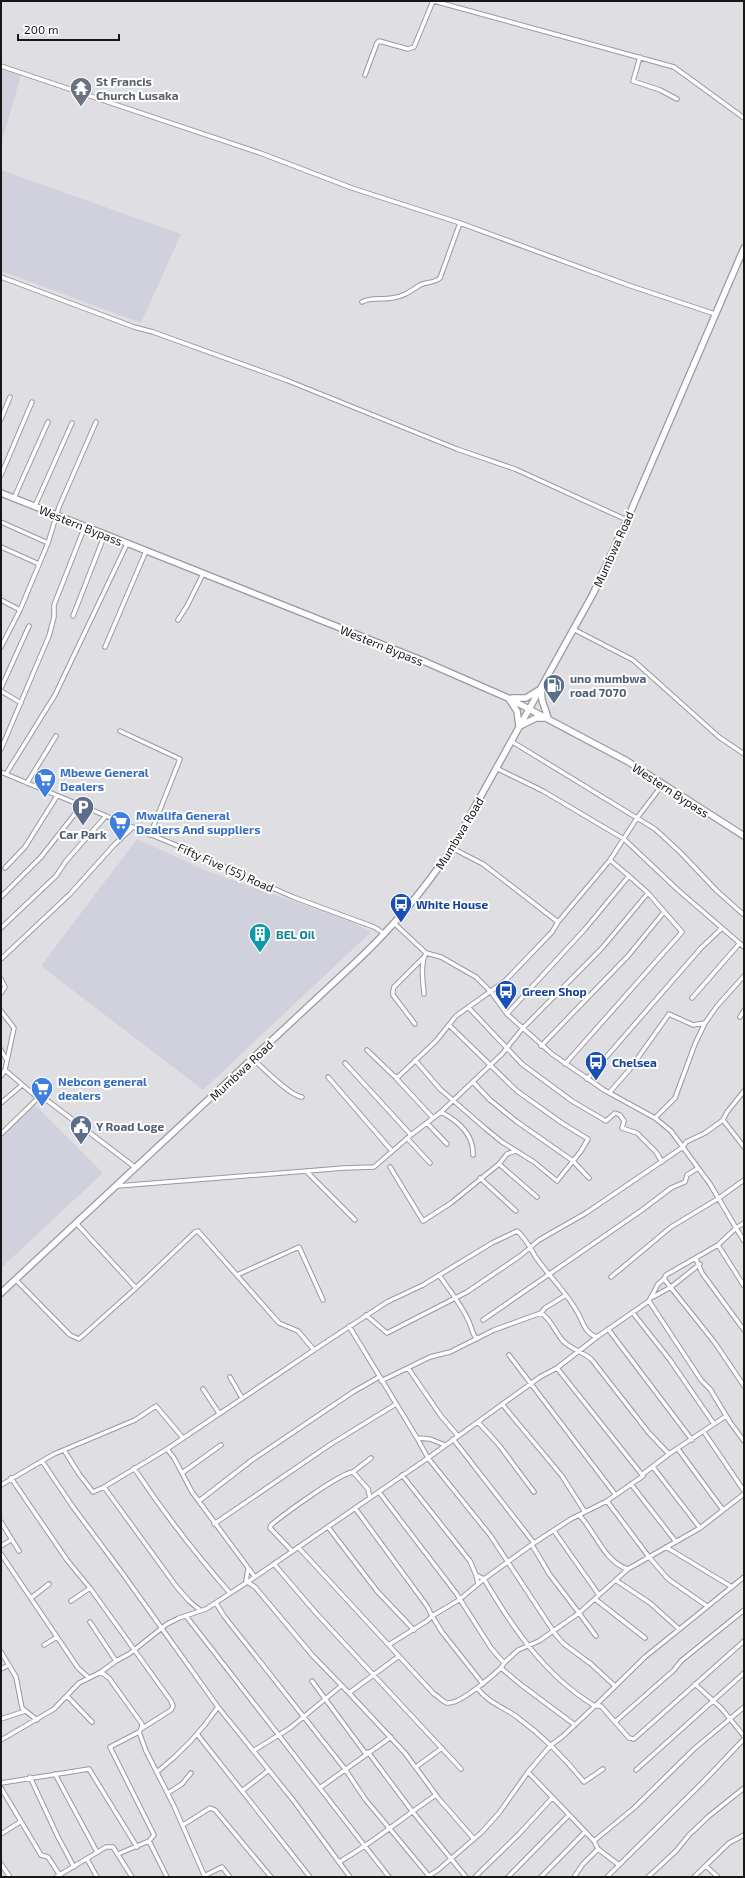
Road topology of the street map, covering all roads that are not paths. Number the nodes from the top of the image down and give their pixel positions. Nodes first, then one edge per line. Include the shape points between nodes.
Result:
1 (434, 1) edge
2 (640, 57) junction
3 (1, 66) edge
4 (365, 75) dead end
5 (677, 99) dead end
6 (744, 118) edge
7 (460, 223) junction
8 (744, 248) edge
9 (1, 277) edge
10 (362, 302) dead end
11 (715, 314) junction
12 (10, 397) dead end
13 (32, 402) dead end
14 (1, 419) edge
15 (48, 422) dead end
16 (96, 422) dead end
17 (72, 424) dead end
18 (1, 475) edge
19 (1, 493) edge
20 (14, 498) junction
21 (35, 506) junction
22 (56, 515) junction
23 (627, 520) junction
24 (1, 522) edge
25 (85, 526) junction
26 (105, 534) junction
27 (48, 543) junction
28 (127, 544) junction
29 (1, 547) edge
30 (146, 551) junction
31 (38, 564) junction
32 (203, 574) junction
33 (1, 600) edge
34 (20, 610) junction
35 (73, 616) dead end
36 (178, 620) dead end
37 (29, 626) dead end
38 (573, 629) junction
39 (1, 647) edge
40 (105, 647) dead end
41 (541, 688) junction
42 (1, 690) edge
43 (508, 698) junction
44 (21, 703) junction
45 (530, 708) junction
46 (548, 718) junction
47 (519, 727) junction
48 (120, 731) dead end
49 (56, 736) dead end
50 (511, 741) junction
51 (1, 749) edge
52 (744, 754) edge
53 (496, 768) junction
54 (1, 772) edge
55 (6, 774) junction
56 (28, 783) junction
57 (663, 784) junction
58 (57, 796) junction
59 (81, 806) junction
60 (105, 817) junction
61 (637, 818) junction
62 (132, 828) junction
63 (150, 835) junction
64 (744, 836) edge
65 (624, 839) junction
66 (452, 848) junction
67 (610, 860) junction
68 (5, 868) dead end
69 (629, 876) junction
70 (648, 893) junction
71 (1, 897) edge
72 (664, 912) junction
73 (744, 915) edge
74 (558, 922) junction
75 (395, 924) junction
76 (1, 928) edge
77 (722, 928) junction
78 (385, 934) junction
79 (740, 943) junction
80 (744, 947) edge
81 (426, 953) junction
82 (423, 958) junction
83 (1, 959) edge
84 (744, 976) edge
85 (1, 979) edge
86 (491, 992) junction
87 (1, 993) edge
88 (424, 994) dead end
89 (692, 998) dead end
90 (468, 1007) junction
91 (744, 1010) edge
92 (1, 1011) edge
93 (506, 1014) junction
94 (740, 1017) dead end
95 (705, 1023) junction
96 (416, 1024) dead end
97 (449, 1025) junction
98 (522, 1029) junction
99 (541, 1046) junction
100 (506, 1048) junction
101 (1, 1050) edge
102 (367, 1050) dead end
103 (253, 1059) junction
104 (6, 1060) junction
105 (414, 1060) junction
106 (345, 1063) dead end
107 (565, 1064) junction
108 (490, 1065) junction
109 (5, 1070) junction
110 (1, 1076) edge
111 (328, 1077) dead end
112 (396, 1078) junction
113 (587, 1080) junction
114 (473, 1082) junction
115 (22, 1085) junction
116 (744, 1091) edge
117 (610, 1093) junction
118 (742, 1096) edge
119 (302, 1097) dead end
120 (38, 1098) junction
121 (454, 1100) junction
122 (1, 1103) edge
123 (441, 1112) junction
124 (433, 1118) junction
125 (655, 1118) junction
126 (723, 1120) junction
127 (427, 1123) junction
128 (1, 1134) edge
129 (411, 1135) junction
130 (407, 1138) junction
131 (446, 1144) dead end
132 (683, 1147) junction
133 (744, 1147) edge
134 (392, 1151) junction
135 (516, 1151) junction
136 (473, 1155) dead end
137 (573, 1161) junction
138 (662, 1162) junction
139 (430, 1163) dead end
140 (499, 1164) junction
141 (390, 1167) dead end
142 (136, 1168) junction
143 (698, 1168) junction
144 (306, 1171) junction
145 (480, 1178) junction
146 (588, 1178) dead end
147 (744, 1180) edge
148 (116, 1186) junction
149 (538, 1197) dead end
150 (719, 1198) junction
151 (516, 1211) dead end
152 (355, 1220) dead end
153 (76, 1223) junction
154 (744, 1223) edge
155 (736, 1228) junction
156 (744, 1241) edge
157 (718, 1245) junction
158 (530, 1248) junction
159 (696, 1259) junction
160 (700, 1264) junction
161 (237, 1275) junction
162 (439, 1275) junction
163 (551, 1275) junction
164 (611, 1277) dead end
165 (664, 1279) junction
166 (16, 1280) junction
167 (744, 1286) edge
168 (671, 1287) junction
169 (136, 1288) junction
170 (1, 1294) edge
171 (566, 1295) junction
172 (455, 1299) junction
173 (323, 1300) dead end
174 (651, 1300) junction
175 (633, 1312) junction
176 (541, 1313) junction
177 (366, 1315) junction
178 (484, 1320) dead end
179 (349, 1326) junction
180 (608, 1329) junction
181 (744, 1330) edge
182 (597, 1337) junction
183 (477, 1339) junction
184 (314, 1350) junction
185 (584, 1351) junction
186 (579, 1352) junction
187 (509, 1355) dead end
188 (408, 1368) junction
189 (557, 1368) junction
190 (230, 1377) dead end
191 (380, 1379) junction
192 (532, 1384) junction
193 (744, 1386) edge
194 (203, 1389) dead end
195 (242, 1398) junction
196 (396, 1404) junction
197 (502, 1404) junction
198 (219, 1413) junction
199 (726, 1416) junction
200 (478, 1422) junction
201 (714, 1424) junction
202 (704, 1432) junction
203 (458, 1436) junction
204 (183, 1438) junction
205 (417, 1438) junction
206 (453, 1439) junction
207 (692, 1440) junction
208 (744, 1441) edge
209 (221, 1445) dead end
210 (445, 1445) junction
211 (167, 1449) junction
212 (678, 1449) junction
213 (64, 1450) junction
214 (669, 1454) junction
215 (371, 1458) dead end
216 (428, 1458) junction
217 (42, 1461) junction
218 (653, 1467) junction
219 (134, 1468) junction
220 (353, 1472) junction
221 (182, 1473) junction
222 (643, 1474) junction
223 (402, 1475) junction
224 (11, 1478) junction
225 (631, 1484) junction
226 (1, 1485) edge
227 (104, 1487) junction
228 (744, 1491) edge
229 (379, 1492) junction
230 (534, 1492) dead end
231 (615, 1494) junction
232 (744, 1494) edge
233 (370, 1498) junction
234 (607, 1500) junction
235 (199, 1501) junction
236 (355, 1508) junction
237 (723, 1510) junction
238 (585, 1512) junction
239 (579, 1515) junction
240 (1, 1522) edge
241 (214, 1524) junction
242 (328, 1527) junction
243 (700, 1528) junction
244 (554, 1531) junction
245 (11, 1540) junction
246 (676, 1542) junction
247 (533, 1544) junction
248 (1, 1546) edge
249 (298, 1547) junction
250 (666, 1547) junction
251 (19, 1551) dead end
252 (292, 1551) junction
253 (1, 1554) edge
254 (649, 1557) junction
255 (509, 1562) junction
256 (274, 1564) junction
257 (248, 1569) junction
258 (628, 1569) junction
259 (476, 1575) junction
260 (254, 1577) junction
261 (744, 1577) edge
262 (484, 1579) junction
263 (246, 1581) junction
264 (617, 1581) junction
265 (49, 1584) dead end
266 (478, 1584) junction
267 (732, 1587) junction
268 (90, 1588) junction
269 (229, 1592) junction
270 (600, 1595) junction
271 (31, 1598) junction
272 (459, 1600) junction
273 (595, 1600) junction
274 (71, 1601) dead end
275 (216, 1602) junction
276 (707, 1606) junction
277 (200, 1610) junction
278 (744, 1610) edge
279 (579, 1613) junction
280 (186, 1616) junction
281 (432, 1616) junction
282 (90, 1622) dead end
283 (162, 1628) junction
284 (680, 1629) junction
285 (414, 1630) junction
286 (554, 1631) junction
287 (596, 1636) dead end
288 (56, 1637) junction
289 (645, 1638) dead end
290 (744, 1641) edge
291 (390, 1644) junction
292 (44, 1645) dead end
293 (529, 1646) junction
294 (134, 1650) junction
295 (1, 1652) edge
296 (399, 1656) junction
297 (116, 1661) junction
298 (504, 1662) junction
299 (9, 1665) junction
300 (501, 1668) junction
301 (1, 1669) edge
302 (100, 1672) junction
303 (744, 1673) edge
304 (375, 1675) junction
305 (88, 1677) junction
306 (312, 1681) dead end
307 (483, 1684) junction
308 (694, 1684) junction
309 (341, 1686) junction
310 (615, 1686) junction
311 (477, 1688) junction
312 (349, 1693) junction
313 (67, 1696) junction
314 (326, 1700) junction
315 (713, 1700) junction
316 (595, 1706) junction
317 (218, 1707) junction
318 (744, 1707) edge
319 (25, 1712) junction
320 (303, 1718) junction
321 (1, 1719) edge
322 (730, 1719) junction
323 (37, 1720) junction
324 (616, 1721) junction
325 (92, 1722) dead end
326 (575, 1725) junction
327 (140, 1731) junction
328 (197, 1734) junction
329 (279, 1735) junction
330 (391, 1737) junction
331 (744, 1737) edge
332 (1, 1740) edge
333 (551, 1744) junction
334 (442, 1748) junction
335 (254, 1751) junction
336 (367, 1753) junction
337 (416, 1767) junction
338 (345, 1769) junction
339 (461, 1769) dead end
340 (603, 1769) dead end
341 (269, 1770) junction
342 (636, 1770) dead end
343 (157, 1772) junction
344 (528, 1772) junction
345 (191, 1773) dead end
346 (55, 1774) junction
347 (30, 1777) junction
348 (1, 1783) edge
349 (320, 1787) junction
350 (1, 1788) edge
351 (744, 1788) edge
352 (242, 1791) junction
353 (168, 1793) junction
354 (436, 1795) junction
355 (5, 1796) junction
356 (552, 1798) junction
357 (1, 1799) edge
358 (412, 1811) junction
359 (569, 1815) junction
360 (20, 1822) junction
361 (183, 1825) junction
362 (389, 1828) junction
363 (585, 1832) junction
364 (1, 1834) edge
365 (744, 1835) edge
366 (474, 1839) junction
367 (149, 1841) junction
368 (594, 1841) junction
369 (365, 1846) junction
370 (137, 1847) junction
371 (598, 1849) junction
372 (97, 1852) junction
373 (118, 1854) junction
374 (87, 1859) junction
375 (452, 1859) junction
376 (339, 1862) junction
377 (1, 1864) edge
378 (619, 1865) junction
379 (706, 1866) junction
380 (74, 1867) junction
381 (59, 1876) edge
382 (205, 1876) edge
383 (10, 1877) edge
384 (97, 1877) edge
385 (132, 1877) edge
386 (166, 1877) edge
387 (230, 1877) edge
388 (271, 1877) edge
389 (310, 1877) edge
390 (350, 1877) edge
391 (390, 1877) edge
392 (428, 1877) edge
393 (466, 1877) edge
394 (475, 1877) edge
395 (508, 1877) edge
396 (541, 1877) edge
397 (574, 1877) edge
398 (607, 1877) edge
399 (648, 1877) edge
400 (694, 1877) edge
401 (718, 1877) edge

1 - 2 street
1 - 4 street via 414,47 408,49 380,41
2 - 5 street via 634,81
2 - 6 street via 682,71
3 - 7 street
7 - 10 street via 440,278 396,298
7 - 11 street
8 - 11 main road, Mumbwa Road
9 - 23 street via 286,380 457,449 515,469
11 - 23 main road, Mumbwa Road
12 - 14 street
13 - 18 street
15 - 20 street
16 - 22 street
17 - 21 street
19 - 20 main road, Western Bypass
20 - 21 main road, Western Bypass
21 - 22 main road, Western Bypass
22 - 25 main road, Western Bypass
22 - 27 street
23 - 38 main road, Mumbwa Road via 593,594
24 - 27 street
25 - 26 main road, Western Bypass
25 - 44 street via 54,605 49,636
26 - 28 main road, Western Bypass
26 - 35 street
27 - 31 street
28 - 30 main road, Western Bypass
28 - 55 street via 54,695
29 - 31 street
30 - 32 main road, Western Bypass
30 - 40 street
31 - 34 street
32 - 36 street
32 - 43 main road, Western Bypass via 421,660
33 - 34 street
34 - 39 street
37 - 42 street
38 - 41 main road, Mumbwa Road
38 - 52 street via 632,660 724,741
41 - 43 main road via 526,698
41 - 45 main road, Mumbwa Road
41 - 46 main road
42 - 44 street
43 - 45 main road, Western Bypass
43 - 47 main road via 517,711
44 - 51 street
45 - 46 main road, Western Bypass
45 - 47 main road, Mumbwa Road
46 - 47 main road via 536,718
46 - 57 main road, Western Bypass
47 - 50 main road, Mumbwa Road
48 - 63 street via 180,759
49 - 56 street
50 - 53 main road, Mumbwa Road
50 - 61 street
53 - 65 street via 543,791
53 - 66 main road, Mumbwa Road
54 - 55 street, Fifty Five (55) Road
55 - 56 street, Fifty Five (55) Road
56 - 58 street, Fifty Five (55) Road
57 - 61 street
57 - 64 main road, Western Bypass
58 - 59 street, Fifty Five (55) Road
58 - 68 street via 25,847
59 - 60 street, Fifty Five (55) Road
59 - 71 street via 41,857
60 - 62 street, Fifty Five (55) Road
60 - 76 street via 56,876
61 - 65 street
61 - 73 street via 667,840
62 - 63 street, Fifty Five (55) Road
62 - 83 street via 114,844 70,894
63 - 78 street, Fifty Five (55) Road via 294,897 374,927
65 - 67 street
65 - 77 street
66 - 74 street via 483,864
66 - 75 main road, Mumbwa Road
67 - 69 street
67 - 74 street
69 - 70 street
69 - 93 street via 585,929
70 - 72 street
70 - 98 street via 602,948
72 - 99 street via 623,962
72 - 107 street via 682,932
74 - 86 street via 552,932 506,981
75 - 78 main road, Mumbwa Road
75 - 81 street
77 - 79 street
77 - 113 street via 701,948
78 - 103 main road, Mumbwa Road
79 - 80 street
79 - 89 street
81 - 82 street
81 - 86 street via 455,964 476,977
82 - 88 street
82 - 96 street via 393,991
84 - 95 street
85 - 87 street via 5,987
86 - 90 street
86 - 93 street
90 - 97 street
90 - 100 street
91 - 94 street
92 - 104 street via 14,1028
93 - 98 street
95 - 117 street via 693,1025 669,1014
95 - 125 street via 675,1098
97 - 105 street via 436,1042
97 - 108 street
98 - 99 street
98 - 100 street
99 - 107 street
100 - 108 street
100 - 138 street via 522,1064 572,1101 606,1121 615,1113 620,1115 624,1121 622,1128 637,1133
101 - 104 street
102 - 112 street
103 - 119 street via 287,1088
103 - 142 main road, Mumbwa Road
104 - 109 street
105 - 112 street
105 - 121 street via 440,1089
106 - 129 street
107 - 113 street
108 - 114 street
108 - 137 street via 531,1102 588,1139
109 - 110 street
109 - 115 street
111 - 134 street
112 - 124 street
113 - 117 street
114 - 121 street
114 - 137 street via 516,1121
115 - 120 street
115 - 122 street
116 - 118 street
117 - 125 street
118 - 126 street
120 - 128 street
120 - 142 street via 48,1100
121 - 123 street
121 - 135 street via 486,1129
123 - 124 street
123 - 136 street via 456,1121 474,1143
124 - 127 street
125 - 132 street
126 - 132 street via 686,1142
126 - 133 street
127 - 129 street
127 - 131 street
129 - 130 street
130 - 134 street
130 - 139 street
132 - 138 street
132 - 143 street
134 - 144 street via 374,1167
135 - 137 street via 557,1181
135 - 140 street via 507,1154
137 - 146 street
138 - 158 street
140 - 145 street
140 - 149 street
141 - 145 street via 423,1221 451,1203
142 - 148 main road, Mumbwa Road
143 - 150 street
143 - 163 street via 687,1175 685,1182 671,1188
144 - 148 street
144 - 152 street
145 - 151 street
147 - 150 street
148 - 153 main road, Mumbwa Road
150 - 155 street
150 - 164 street via 671,1227
153 - 166 main road, Mumbwa Road
153 - 169 street
154 - 155 street
155 - 156 street
155 - 157 street
157 - 159 street
157 - 167 street
158 - 162 street via 520,1233 514,1232
158 - 163 street
158 - 172 street
159 - 160 street
159 - 165 street via 666,1275
160 - 168 street
160 - 181 street via 702,1273
161 - 169 street via 198,1231
161 - 173 street via 299,1247
161 - 184 street via 279,1323 298,1331
162 - 172 street
162 - 177 street
163 - 171 street
163 - 178 street
165 - 168 street
165 - 174 street via 658,1284
166 - 169 street via 70,1335 79,1339
166 - 170 main road, Mumbwa Road
168 - 174 street
168 - 193 street via 715,1343
171 - 176 street
171 - 182 street via 588,1332
172 - 177 street via 387,1333
172 - 183 street
174 - 175 street
174 - 199 street
175 - 180 street
175 - 201 street
176 - 183 street
176 - 186 street via 565,1343
177 - 179 street
179 - 184 street
179 - 191 street
180 - 182 street
180 - 207 street
182 - 185 street
183 - 188 street
184 - 195 street
185 - 186 street
185 - 214 street via 649,1433
186 - 189 street
187 - 192 street
188 - 191 street
188 - 203 street
189 - 192 street
189 - 222 street
190 - 195 street
191 - 196 street
191 - 235 street via 353,1392 252,1460
192 - 197 street
192 - 231 street
194 - 198 street
195 - 198 street
196 - 205 street
196 - 241 street via 328,1446
197 - 200 street
197 - 238 street via 562,1476
198 - 204 street
199 - 201 street
199 - 208 street
200 - 203 street
200 - 230 street via 499,1445
201 - 202 street
202 - 207 street
202 - 228 street
203 - 206 street
204 - 211 street
204 - 213 street via 156,1406 135,1420
205 - 210 street
205 - 216 street
206 - 210 street
206 - 247 street
207 - 212 street
209 - 221 street
210 - 216 street
211 - 219 street
211 - 221 street
212 - 214 street
212 - 237 street
213 - 217 street
213 - 227 street via 90,1490 96,1492
214 - 218 street
215 - 220 street
216 - 223 street
216 - 255 street
217 - 224 street
217 - 283 street
218 - 222 street
218 - 243 street
219 - 227 street
219 - 269 street via 164,1512
220 - 233 street via 368,1489
220 - 252 street via 341,1475 330,1482 271,1525 270,1528
221 - 235 street
222 - 225 street
223 - 229 street
223 - 259 street via 470,1561
224 - 226 street
224 - 268 street via 67,1560
225 - 231 street
225 - 246 street
227 - 277 street via 176,1586
229 - 233 street
229 - 272 street
231 - 234 street
232 - 237 street
233 - 236 street
234 - 238 street
234 - 254 street
235 - 241 street
236 - 242 street
236 - 281 street
237 - 243 street
238 - 239 street
239 - 244 street
239 - 258 street via 592,1529 609,1556 619,1566
240 - 245 street
241 - 257 street
242 - 249 street
242 - 285 street via 377,1591
243 - 246 street
244 - 247 street
244 - 270 street
245 - 248 street
245 - 251 street
246 - 250 street
247 - 255 street
247 - 279 street via 550,1575
249 - 252 street
249 - 291 street
250 - 254 street
250 - 267 street
252 - 256 street
253 - 271 street
254 - 258 street
254 - 276 street via 668,1579
255 - 262 street
255 - 286 street
256 - 260 street
256 - 304 street
257 - 260 street
257 - 263 street
258 - 264 street
259 - 262 street
259 - 266 street
260 - 263 street
261 - 267 street
262 - 266 street
262 - 293 street
263 - 269 street
263 - 309 street via 255,1587
264 - 270 street
264 - 284 street via 650,1603
265 - 271 street
266 - 272 street
267 - 276 street
268 - 274 street
268 - 294 street
269 - 275 street
270 - 273 street
271 - 288 street
272 - 281 street
272 - 298 street via 491,1648
273 - 279 street
273 - 289 street
275 - 277 street
275 - 320 street
276 - 284 street
277 - 280 street
278 - 324 street via 681,1661
279 - 286 street
279 - 287 street
280 - 283 street via 173,1620
280 - 329 street
281 - 285 street
281 - 307 street
282 - 297 street
283 - 294 street
283 - 317 street
284 - 310 street via 645,1657
285 - 291 street
286 - 293 street
286 - 310 street via 564,1644
288 - 292 street
288 - 305 street via 78,1668
290 - 308 street
291 - 296 street
293 - 298 street via 518,1650
293 - 316 street via 576,1693
294 - 297 street
294 - 327 street via 173,1706
295 - 299 street
296 - 304 street
296 - 311 street via 434,1694 445,1702 450,1702
297 - 302 street
298 - 300 street
299 - 301 street
299 - 319 street via 16,1677 20,1703
300 - 307 street
300 - 326 street
302 - 305 street
302 - 327 street via 109,1678 142,1724
303 - 315 street
304 - 312 street
304 - 334 street
305 - 313 street
306 - 314 street
307 - 311 street
308 - 315 street
308 - 324 street via 634,1739 629,1738
309 - 312 street
309 - 314 street
310 - 316 street
311 - 333 street via 491,1703 516,1716
312 - 330 street
313 - 323 street
313 - 325 street
314 - 320 street
314 - 336 street
315 - 322 street
315 - 342 street
316 - 324 street via 601,1706
316 - 326 street
317 - 328 street
317 - 335 street
318 - 322 street
319 - 321 street
319 - 323 street
320 - 329 street
320 - 338 street
322 - 331 street
322 - 368 street via 694,1749 634,1808
323 - 332 street
326 - 333 street
327 - 343 street
327 - 367 street via 110,1747 154,1832
328 - 343 street
328 - 352 street
329 - 335 street
329 - 349 street
330 - 336 street
330 - 337 street
331 - 378 street via 703,1782
333 - 340 street via 584,1782
333 - 344 street
334 - 337 street
334 - 339 street
335 - 341 street
336 - 338 street
336 - 358 street
337 - 354 street
338 - 349 street
338 - 362 street
341 - 352 street
341 - 376 street
343 - 353 street
344 - 356 street
344 - 366 street via 491,1823
345 - 353 street via 182,1784
346 - 347 street
346 - 370 street via 89,1769
346 - 372 street
347 - 348 street
347 - 380 street
349 - 369 street
350 - 355 street
351 - 399 street via 709,1816
352 - 389 street
353 - 361 street
354 - 358 street
354 - 366 street
355 - 357 street
355 - 360 street
356 - 359 street
356 - 394 street
358 - 362 street
358 - 375 street
359 - 363 street
359 - 395 street
360 - 364 street
360 - 381 street via 41,1856 48,1857
361 - 382 street
361 - 388 street via 210,1808 214,1810
362 - 369 street
362 - 392 street
363 - 368 street
363 - 396 street
365 - 379 street via 729,1842
366 - 375 street
367 - 370 street
367 - 386 street
368 - 371 street
369 - 376 street
369 - 391 street
370 - 373 street
371 - 378 street
371 - 397 street
372 - 373 street via 110,1846
372 - 374 street
373 - 385 street
374 - 380 street
374 - 384 street
375 - 392 street
375 - 393 street
376 - 390 street
377 - 383 street
378 - 398 street
379 - 400 street
379 - 401 street
380 - 381 street
382 - 387 street via 222,1868

